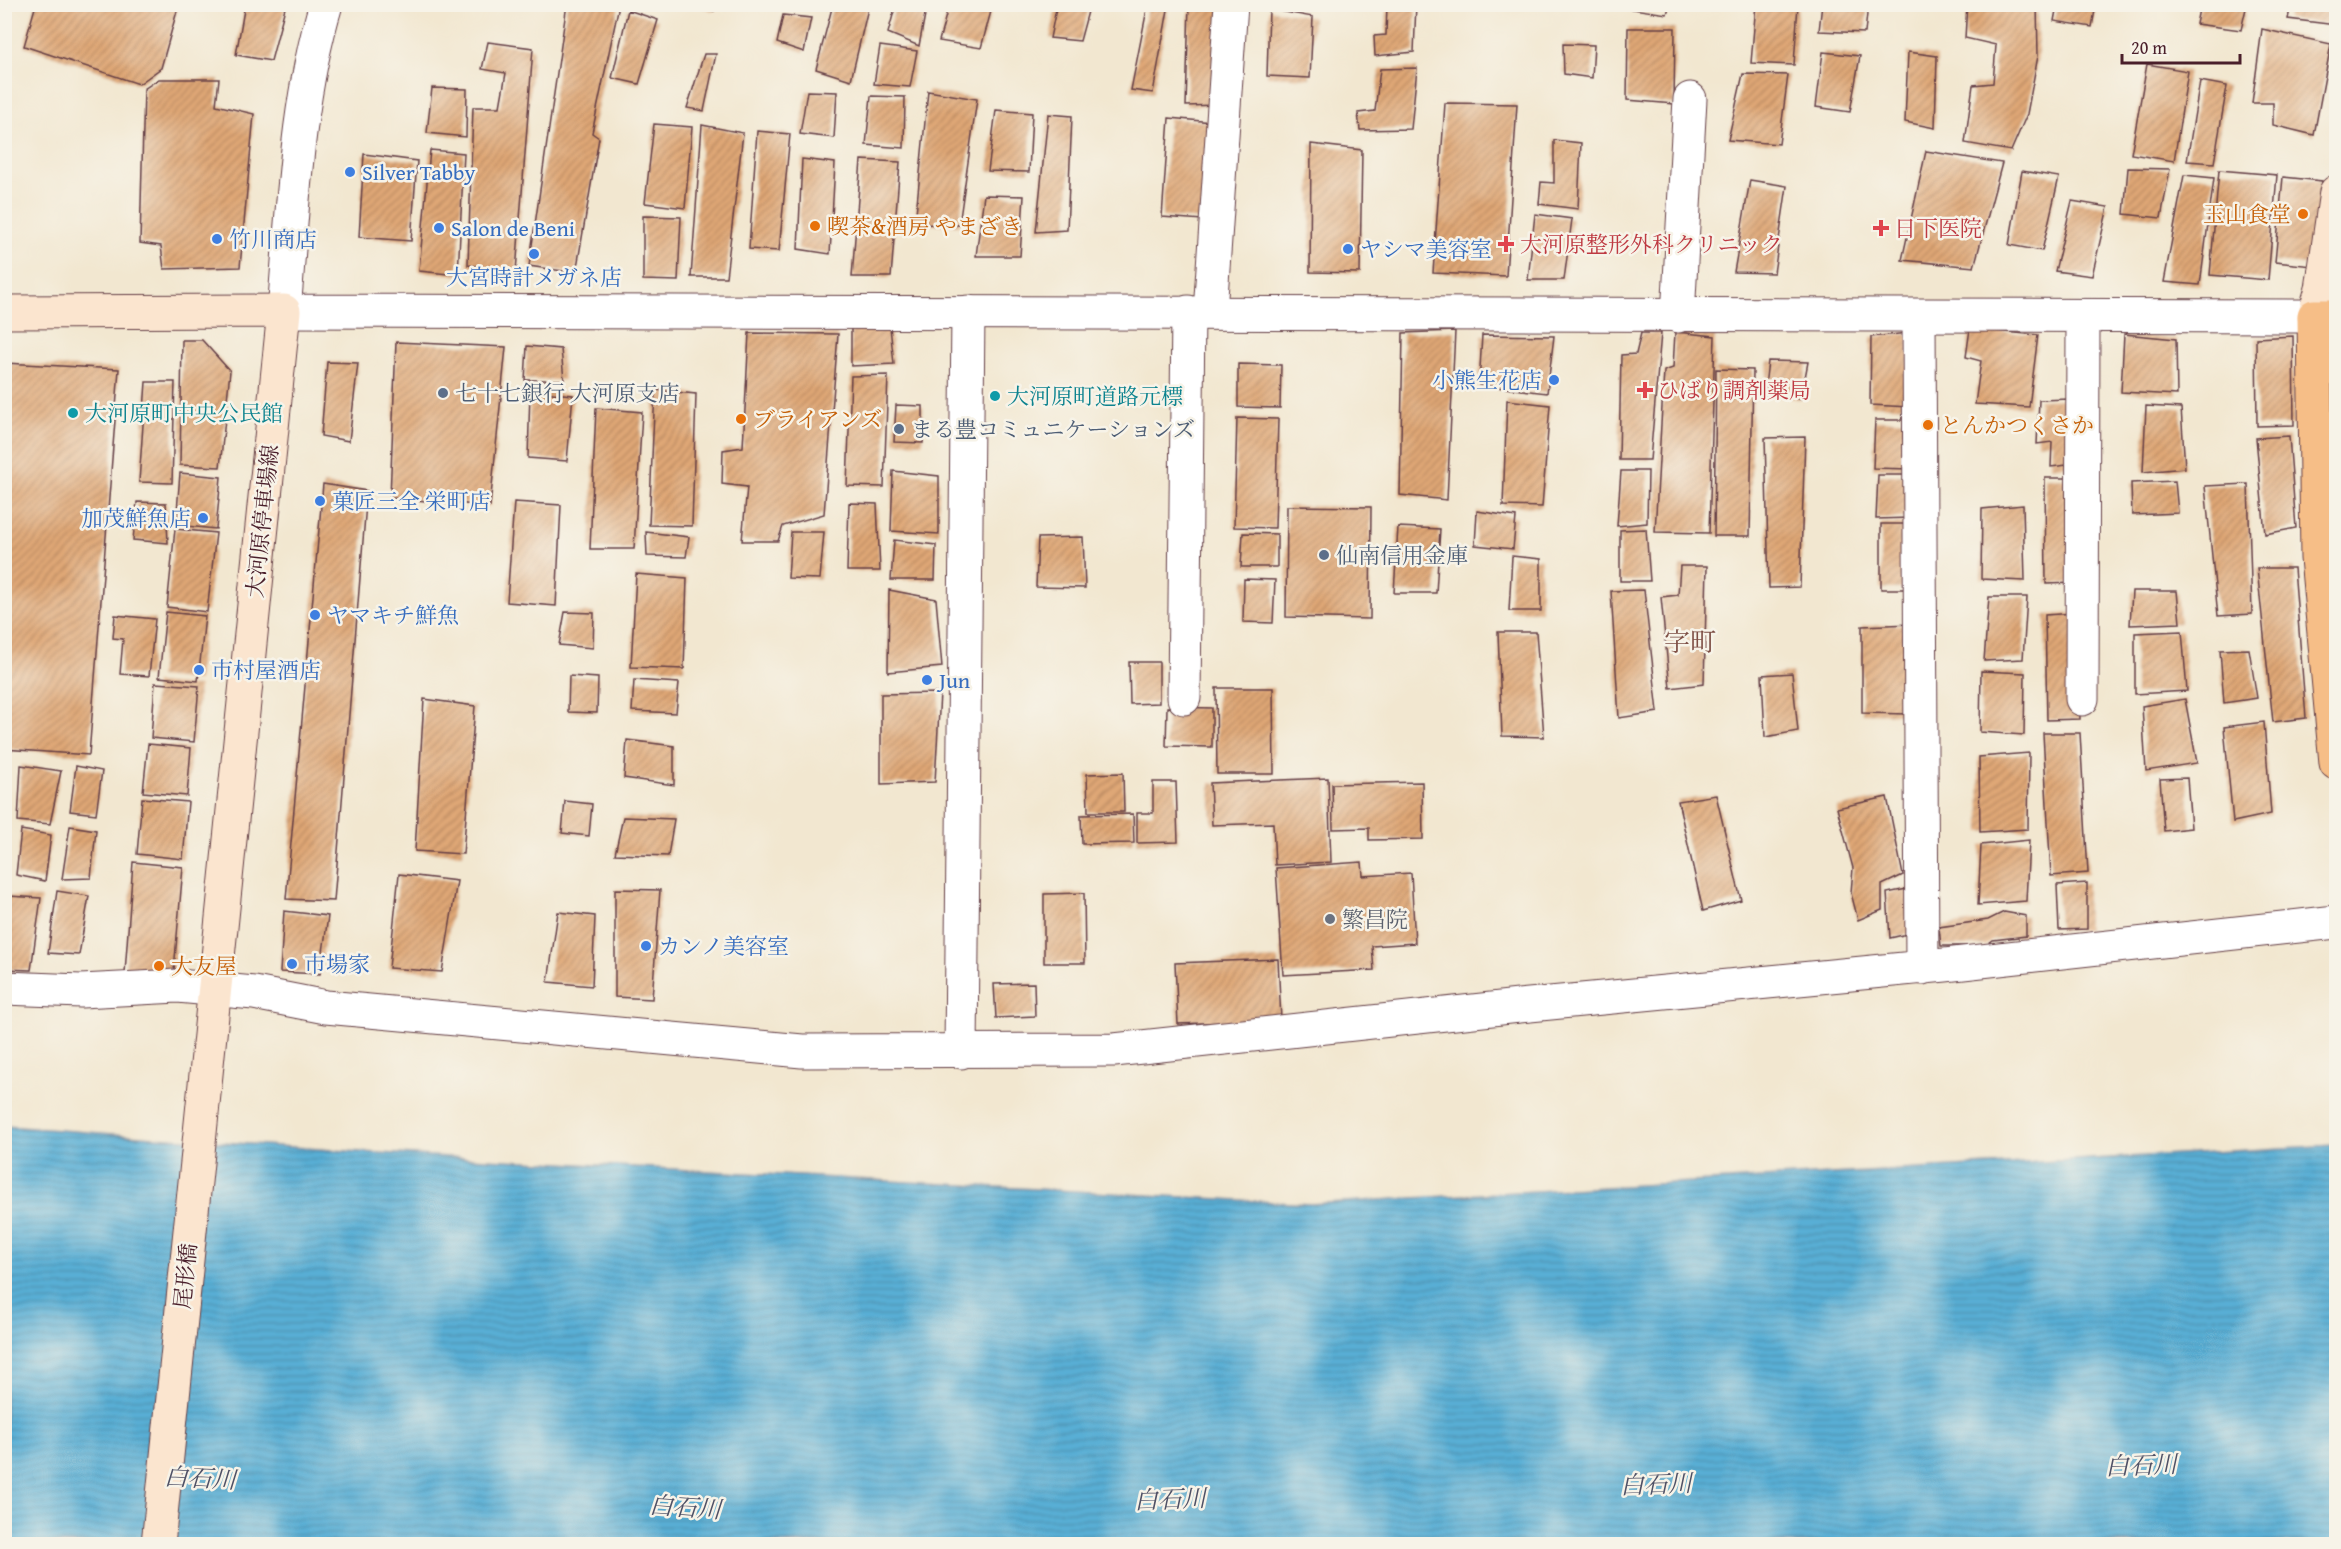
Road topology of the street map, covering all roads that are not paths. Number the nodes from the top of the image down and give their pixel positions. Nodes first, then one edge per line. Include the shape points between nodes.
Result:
1 (326, 4) edge
2 (1231, 4) edge
3 (1690, 99) dead end
4 (2337, 192) edge
5 (284, 311) junction
6 (4, 312) edge
7 (968, 312) junction
8 (1199, 312) junction
9 (1678, 315) junction
10 (2083, 316) junction
11 (2325, 316) edge
12 (1919, 317) junction
13 (1184, 698) dead end
14 (2082, 699) dead end
15 (2337, 763) edge
16 (2337, 922) edge
17 (1922, 968) junction
18 (4, 988) edge
19 (213, 999) junction
20 (961, 1052) junction
21 (158, 1545) edge

1 - 5 street via 314,44 301,117
2 - 8 street
3 - 9 street
4 - 11 main road via 2322,289
5 - 6 main road
5 - 7 street
5 - 19 main road, 大河原停車場線
7 - 8 street
7 - 20 street
8 - 9 street
8 - 13 street
9 - 12 street
10 - 11 street
10 - 12 street
10 - 14 street
11 - 15 main road via 2317,558
12 - 17 street
16 - 17 street
17 - 20 street via 1113,1050
18 - 19 street via 81,991 178,986
19 - 20 street via 254,993 326,1007 802,1051
19 - 21 main road, 尾形橋

